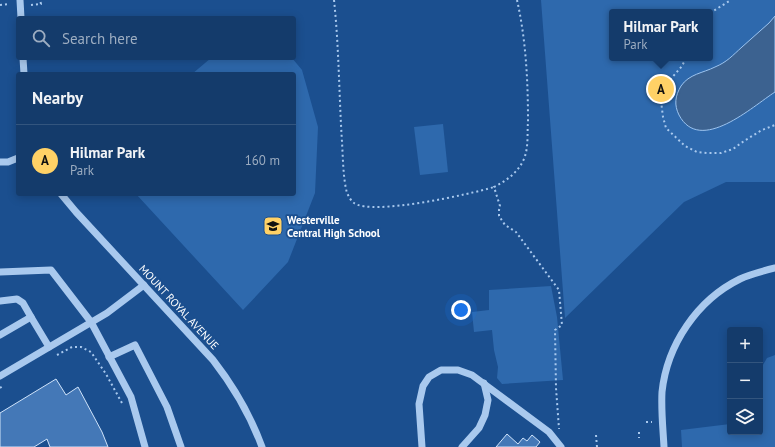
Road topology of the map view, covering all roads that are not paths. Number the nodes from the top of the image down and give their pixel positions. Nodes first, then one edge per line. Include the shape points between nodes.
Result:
1 (20, 0) edge
2 (21, 16) edge
3 (23, 60) edge
4 (24, 72) edge
5 (16, 159) edge
6 (0, 162) edge
7 (63, 196) edge
8 (775, 268) edge
9 (0, 272) edge
10 (144, 285) junction
11 (0, 301) edge
12 (31, 317) junction
13 (91, 322) junction
14 (0, 335) edge
15 (49, 347) junction
16 (110, 357) junction
17 (0, 376) edge
18 (484, 383) junction
19 (145, 447) edge
20 (181, 447) edge
21 (262, 447) edge
22 (422, 447) edge
23 (462, 447) edge
24 (561, 447) edge
25 (664, 447) edge

1 - 2 street
3 - 4 street
5 - 6 street
7 - 10 street, MOUNT ROYAL AVENUE
8 - 25 street via 740,279 723,289 706,303 679,337 665,373 662,392
9 - 13 street via 51,270
10 - 13 street
10 - 21 street, MOUNT ROYAL AVENUE via 228,379 243,404
11 - 12 street via 17,299 23,303
12 - 14 street
12 - 15 street
13 - 15 street
13 - 16 street
15 - 17 street
16 - 19 street via 131,397
16 - 20 street via 135,345 167,408
18 - 22 street via 458,370 441,370 429,377 423,386 419,404
18 - 23 street via 488,400 485,416
18 - 24 street via 549,432

